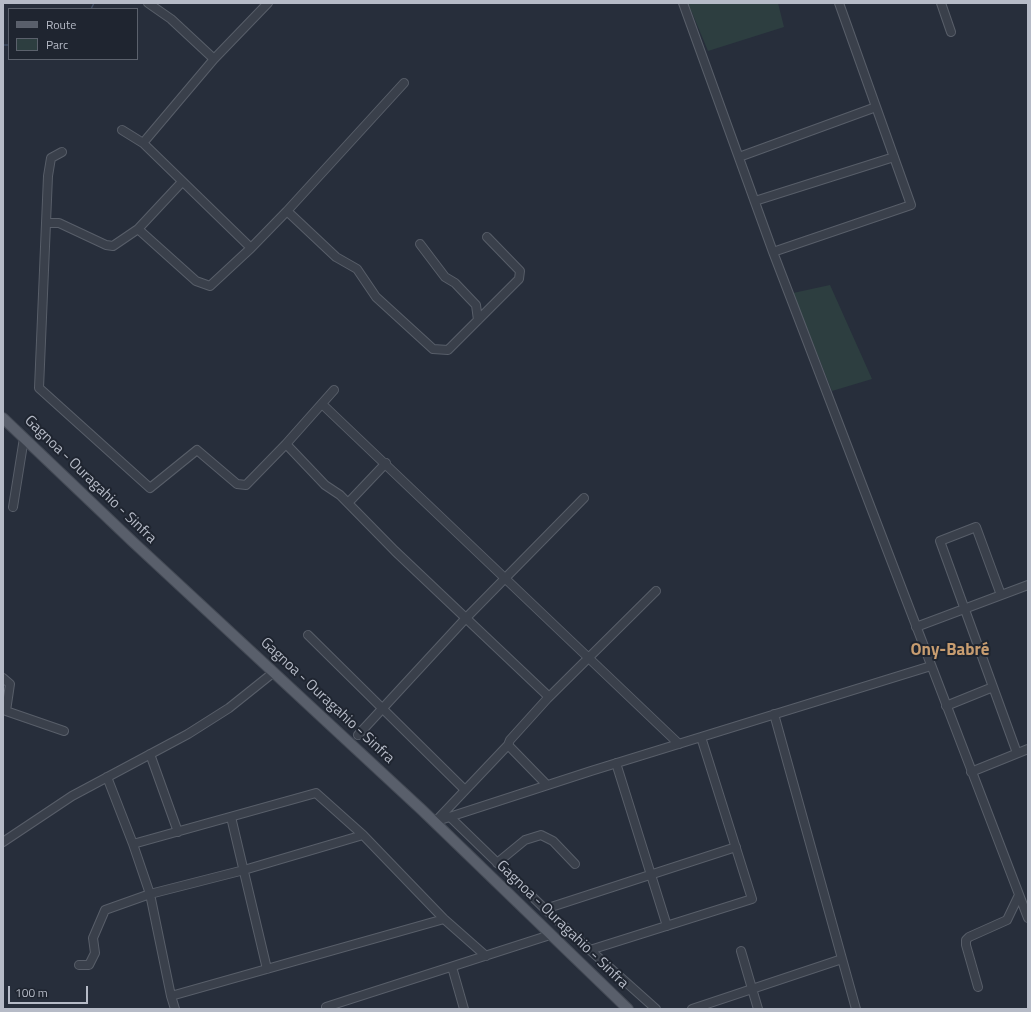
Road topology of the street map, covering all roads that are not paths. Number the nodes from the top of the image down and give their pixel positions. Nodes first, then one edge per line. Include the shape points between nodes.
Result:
1 (148, 3) edge
2 (268, 3) edge
3 (683, 3) edge
4 (839, 3) edge
5 (941, 3) edge
6 (951, 32) dead end
7 (214, 59) junction
8 (404, 83) dead end
9 (876, 106) junction
10 (122, 130) dead end
11 (143, 144) junction
12 (62, 152) dead end
13 (739, 157) junction
14 (894, 157) junction
15 (181, 183) junction
16 (755, 201) junction
17 (287, 211) junction
18 (47, 223) junction
19 (138, 229) junction
20 (487, 237) dead end
21 (420, 244) dead end
22 (251, 248) junction
23 (773, 252) junction
24 (478, 320) junction
25 (334, 390) dead end
26 (322, 404) junction
27 (3, 418) edge
28 (24, 438) junction
29 (286, 444) junction
30 (386, 463) junction
31 (584, 498) dead end
32 (348, 504) junction
33 (13, 507) dead end
34 (506, 577) junction
35 (1028, 585) edge
36 (656, 591) dead end
37 (1000, 595) junction
38 (965, 609) junction
39 (466, 618) junction
40 (916, 627) junction
41 (308, 635) dead end
42 (590, 657) junction
43 (931, 666) junction
44 (274, 672) junction
45 (3, 678) edge
46 (993, 687) junction
47 (547, 699) junction
48 (946, 706) junction
49 (382, 709) junction
50 (774, 714) junction
51 (64, 731) dead end
52 (358, 735) dead end
53 (701, 737) junction
54 (679, 744) junction
55 (508, 745) junction
56 (1028, 749) edge
57 (1017, 753) junction
58 (150, 754) junction
59 (616, 763) junction
60 (972, 772) junction
61 (107, 777) junction
62 (547, 785) junction
63 (465, 790) junction
64 (231, 817) junction
65 (450, 817) junction
66 (434, 822) junction
67 (178, 832) junction
68 (363, 835) junction
69 (3, 842) edge
70 (133, 844) junction
71 (736, 847) junction
72 (497, 863) junction
73 (575, 864) dead end
74 (244, 870) junction
75 (651, 874) junction
76 (150, 894) junction
77 (1019, 895) junction
78 (545, 910) junction
79 (1028, 918) edge
80 (444, 919) junction
81 (667, 926) junction
82 (550, 935) junction
83 (590, 950) junction
84 (741, 951) dead end
85 (486, 956) junction
86 (842, 959) junction
87 (78, 965) dead end
88 (452, 967) junction
89 (267, 969) junction
90 (978, 987) dead end
91 (752, 989) junction
92 (172, 996) junction
93 (326, 1007) dead end
94 (175, 1009) edge
95 (464, 1009) edge
96 (628, 1009) edge
97 (656, 1009) edge
98 (692, 1009) edge
99 (758, 1009) edge
100 (856, 1009) edge

1 - 7 street via 171,19
2 - 7 street
3 - 13 street
4 - 9 street
5 - 6 street
7 - 11 street
8 - 17 street
9 - 13 street
9 - 14 street
10 - 11 street
11 - 15 street
12 - 18 street via 51,158
13 - 16 street
14 - 16 street
14 - 23 street via 911,205
15 - 19 street
15 - 22 street
16 - 23 street
17 - 22 street
17 - 24 street via 336,257 357,268 376,297 433,349 448,350
18 - 19 street via 59,223 113,246
18 - 29 street via 39,388 150,488 197,450 237,484 246,485
19 - 22 street via 196,281 210,286
20 - 24 street via 520,271 519,279
21 - 24 street via 445,277 455,282 476,305
23 - 40 street
25 - 26 street
26 - 29 street
26 - 30 street
27 - 28 main road, Gagnoa - Ouragahio - Sinfra
28 - 33 street
28 - 44 main road, Gagnoa - Ouragahio - Sinfra
29 - 32 street
30 - 32 street
30 - 34 street
31 - 34 street
32 - 39 street
34 - 39 street
34 - 42 street
35 - 37 street
36 - 42 street
37 - 38 street
37 - 38 street via 976,527 940,541
38 - 40 street
38 - 46 street
39 - 47 street via 547,695
39 - 49 street
40 - 43 street
41 - 49 street
42 - 47 street
42 - 54 street
43 - 48 street
43 - 50 street
44 - 58 street via 229,708
44 - 66 main road, Gagnoa - Ouragahio - Sinfra
45 - 51 street via 10,684 6,711
46 - 48 street
46 - 57 street
47 - 55 street
48 - 60 street
49 - 52 street
49 - 63 street
50 - 53 street
50 - 86 street
53 - 54 street
53 - 71 street
54 - 59 street
55 - 62 street
55 - 63 street
56 - 57 street
57 - 60 street
58 - 61 street
58 - 67 street
59 - 62 street
59 - 75 street
60 - 77 street
61 - 69 street via 72,796
61 - 70 street
62 - 65 street
63 - 66 street
64 - 67 street
64 - 68 street via 316,793
64 - 74 street
65 - 66 street
65 - 72 street
66 - 82 main road, Gagnoa - Ouragahio - Sinfra
67 - 70 street
68 - 74 street
68 - 80 street
70 - 76 street
71 - 75 street
71 - 81 street via 752,899
72 - 73 street via 525,840 541,834 553,841
72 - 78 street
74 - 76 street
74 - 89 street
75 - 78 street
75 - 81 street
76 - 87 street via 105,910 93,938 95,953 89,965
76 - 92 street
77 - 79 street
77 - 90 street via 1007,920 966,940
78 - 83 street
80 - 85 street
80 - 89 street
81 - 83 street
82 - 85 street
82 - 96 main road, Gagnoa - Ouragahio - Sinfra
83 - 97 street
84 - 91 street
85 - 88 street
86 - 91 street
86 - 100 street
88 - 93 street
88 - 95 street
89 - 92 street
91 - 98 street
91 - 99 street
92 - 94 street

